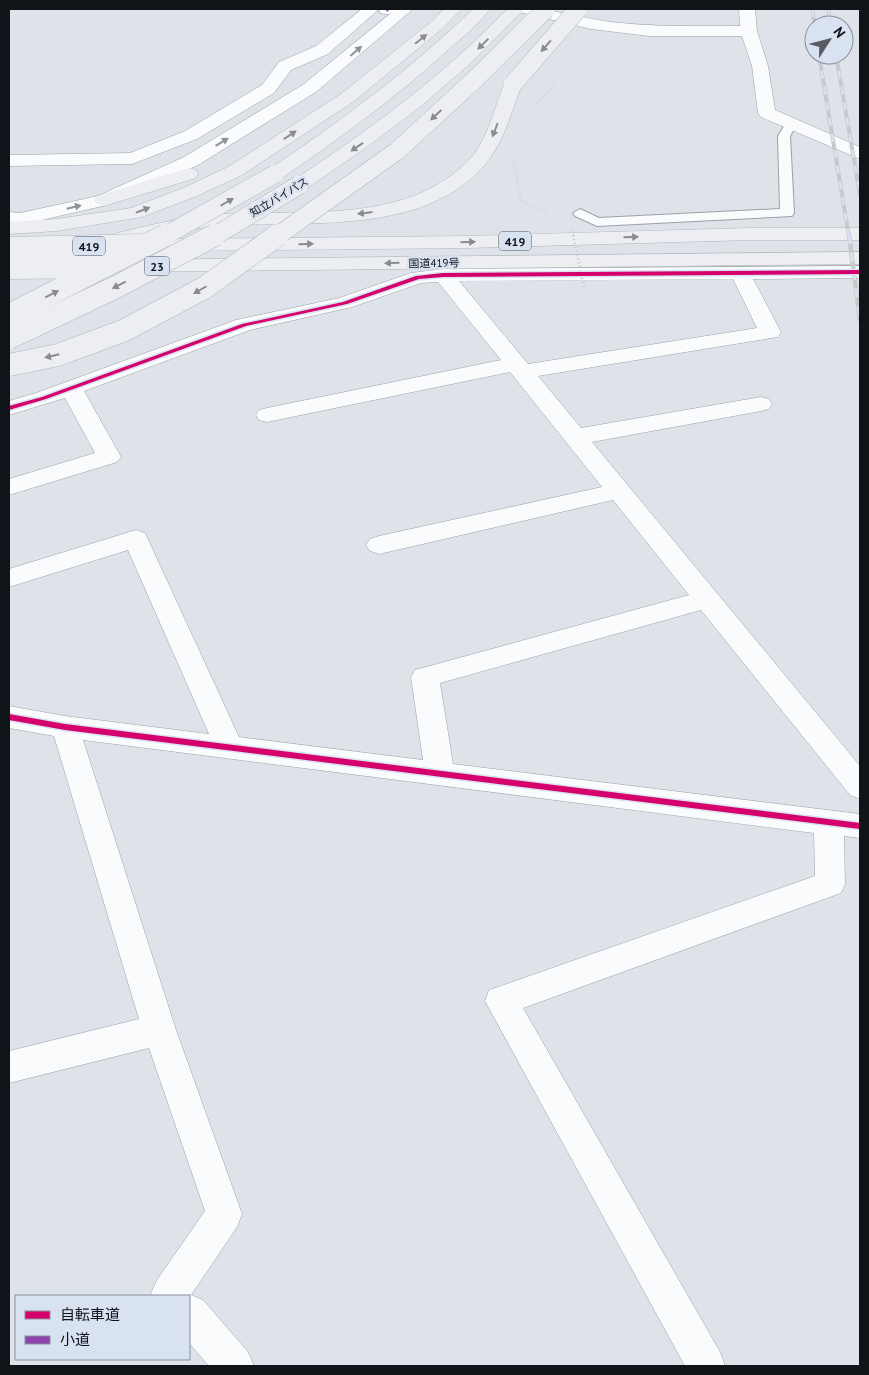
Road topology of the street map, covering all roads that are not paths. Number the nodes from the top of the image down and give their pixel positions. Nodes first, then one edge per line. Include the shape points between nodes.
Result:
1 (382, 9) edge
2 (405, 9) edge
3 (432, 9) edge
4 (453, 9) edge
5 (482, 9) edge
6 (516, 9) edge
7 (525, 9) edge
8 (546, 9) edge
9 (578, 9) edge
10 (603, 9) edge
11 (747, 9) edge
12 (591, 24) junction
13 (750, 30) junction
14 (285, 66) junction
15 (310, 88) junction
16 (791, 124) junction
17 (860, 154) edge
18 (9, 161) edge
19 (104, 200) junction
20 (580, 213) road end
21 (9, 218) edge
22 (9, 228) edge
23 (860, 229) edge
24 (751, 234) junction
25 (860, 234) edge
26 (9, 248) edge
27 (860, 258) edge
28 (9, 268) edge
29 (860, 272) edge
30 (740, 273) junction
31 (9, 274) edge
32 (443, 275) junction
33 (9, 316) edge
34 (9, 338) edge
35 (9, 365) edge
36 (519, 368) junction
37 (71, 388) junction
38 (761, 404) dead end
39 (9, 408) edge
40 (267, 415) dead end
41 (575, 437) junction
42 (9, 486) edge
43 (619, 491) junction
44 (379, 545) dead end
45 (9, 578) edge
46 (707, 599) junction
47 (9, 717) edge
48 (66, 727) junction
49 (230, 748) junction
50 (440, 774) junction
51 (860, 787) edge
52 (845, 825) edge
53 (159, 1030) junction
54 (9, 1066) edge
55 (172, 1295) edge
56 (190, 1315) edge
57 (234, 1366) edge
58 (706, 1366) edge

1 - 14 street via 322,50
15 -> 2 street
3 - 19 highway via 390,46 294,115 238,149 188,175
22 -> 4 highway via 57,225 135,213 235,171 347,98
33 -> 5 highway, 知立バイパス / 23, bridge via 162,238 275,174 398,85
6 -> 34 highway, 知立バイパス / 23, bridge via 483,45 432,89 362,144 300,185 208,239
7 - 12 street
8 -> 35 highway, bridge via 397,151 204,288 125,330 58,355
9 -> 31 highway, bridge via 512,84 489,144 474,165 454,182 404,205 368,214 220,220 157,229 97,244
10 - 12 street
11 - 13 street
12 - 13 street via 649,31
13 - 16 street via 767,112
14 - 15 street
14 - 18 street via 268,89 191,135 132,158
19 -> 15 street via 190,161
16 - 17 street
16 - 20 lane via 784,136 787,214 597,222
21 -> 19 street via 20,219
23 - 24 highway, 国道419号 / 419
24 - 25 highway, 国道419号 / 419
26 -> 24 highway, 国道419号 / 419, bridge via 468,242
27 -> 28 highway, 国道419号 / 419, bridge
29 - 30 street
30 - 32 street
30 - 36 street via 770,332
32 - 36 street
32 - 37 street via 418,277 345,302 244,325
36 - 40 street
36 - 41 street
37 - 39 street
37 - 42 street via 109,457
38 - 41 street
41 - 43 street
43 - 44 street
43 - 46 street
45 - 49 street via 136,538
46 - 50 street via 425,677
46 - 51 street
47 - 48 street
48 - 49 street
48 - 53 street
49 - 50 street
50 - 52 street
52 - 58 street via 830,884 501,1002
53 - 54 street
53 - 55 street via 224,1214 170,1293
56 - 57 street

